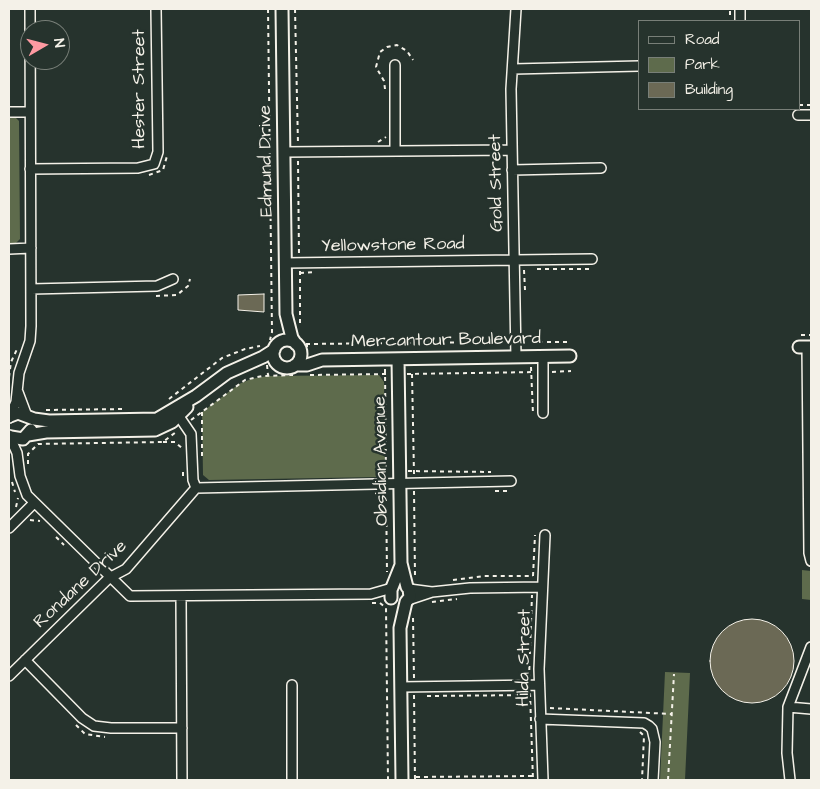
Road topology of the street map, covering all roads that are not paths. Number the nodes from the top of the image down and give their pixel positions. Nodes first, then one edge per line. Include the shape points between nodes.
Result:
1 (30, 9) edge
2 (156, 9) edge
3 (282, 9) edge
4 (516, 9) edge
5 (395, 65) dead end
6 (638, 66) edge
7 (513, 69) junction
8 (9, 112) edge
9 (30, 112) junction
10 (798, 115) dead end
11 (811, 115) edge
12 (395, 150) junction
13 (512, 150) junction
14 (284, 152) junction
15 (601, 168) dead end
16 (30, 169) junction
17 (512, 170) junction
18 (31, 248) junction
19 (9, 249) edge
20 (514, 260) junction
21 (285, 263) junction
22 (592, 264) road end
23 (173, 279) dead end
24 (31, 289) junction
25 (286, 314) junction
26 (298, 343) junction
27 (276, 346) junction
28 (806, 347) edge
29 (570, 356) dead end
30 (516, 357) junction
31 (537, 357) junction
32 (398, 359) junction
33 (322, 360) junction
34 (251, 363) junction
35 (277, 364) junction
36 (296, 370) junction
37 (18, 392) junction
38 (543, 413) dead end
39 (180, 416) junction
40 (9, 417) edge
41 (27, 417) junction
42 (9, 436) edge
43 (27, 436) junction
44 (19, 463) junction
45 (511, 481) dead end
46 (400, 484) junction
47 (196, 488) junction
48 (34, 503) junction
49 (9, 528) edge
50 (545, 536) dead end
51 (811, 561) edge
52 (401, 563) junction
53 (109, 578) junction
54 (542, 587) junction
55 (392, 590) junction
56 (410, 594) junction
57 (181, 597) junction
58 (400, 628) junction
59 (811, 647) edge
60 (25, 660) junction
61 (9, 676) edge
62 (292, 685) dead end
63 (539, 685) junction
64 (401, 687) junction
65 (788, 707) junction
66 (811, 709) edge
67 (545, 719) junction
68 (182, 728) junction
69 (182, 780) edge
70 (292, 780) edge
71 (402, 780) edge
72 (543, 780) edge
73 (653, 780) edge
74 (790, 780) edge

1 - 9 street
2 - 16 street, Hester Street via 158,152 154,164 138,168
3 - 14 street, Edmund Drive
4 - 7 street, Gold Street
5 - 12 street
6 - 7 street
7 - 13 street, Gold Street
8 - 9 street
9 - 16 street
10 - 11 street
12 - 13 street
12 - 14 street
13 - 17 street, Gold Street
14 - 21 street, Edmund Drive
15 - 17 street
16 - 18 street
17 - 20 street, Gold Street
18 - 19 street
18 - 24 street
20 - 21 street, Yellowstone Road
20 - 22 street, Yellowstone Road
20 - 30 street, Gold Street via 511,342
21 - 25 street, Edmund Drive
23 - 24 street via 158,286
24 - 37 street via 30,341 20,366
25 - 26 street via 292,338
25 - 27 street
26 - 27 street via 285,340
26 - 33 street, Mercantour Boulevard
26 - 36 street via 300,355
27 - 34 street
27 - 35 street via 274,357
28 - 51 street
29 - 31 street, Mercantour Boulevard
30 - 31 street, Mercantour Boulevard
30 - 32 street, Mercantour Boulevard
31 - 38 street via 543,372
32 - 33 street, Mercantour Boulevard
32 - 46 street, Obsidian Avenue
33 - 36 street, Mercantour Boulevard
34 - 35 street
34 - 39 street via 227,373 196,396
35 - 36 street
37 - 40 street
37 - 41 street
39 - 41 street via 49,420
39 - 43 street via 156,430 51,432
39 - 47 street via 192,437
40 - 41 street via 18,413
41 - 43 street via 31,425
42 - 43 street via 19,439
42 - 44 street
43 - 44 street
44 - 48 street via 22,483
45 - 46 street
46 - 47 street
46 - 52 street, Obsidian Avenue
47 - 53 street, Rondane Drive via 126,569
48 - 49 street
48 - 53 street
50 - 54 street, Hilda Street
52 - 55 street, Obsidian Avenue
52 - 56 street, Obsidian Avenue
53 - 57 street via 130,596
53 - 60 street, Rondane Drive
54 - 56 street via 480,587
54 - 63 street, Hilda Street
55 - 56 street via 400,584
55 - 56 street via 401,604
55 - 57 street via 370,599
55 - 58 street, Obsidian Avenue
56 - 58 street, Obsidian Avenue
57 - 68 street
58 - 64 street, Obsidian Avenue
59 - 65 street
60 - 61 street, Rondane Drive
60 - 68 street via 82,718 94,726
62 - 70 street
63 - 64 street
63 - 67 street, Hilda Street
64 - 71 street, Obsidian Avenue
65 - 66 street
65 - 74 street
67 - 72 street, Hilda Street
67 - 73 street via 644,723 649,726 654,742
68 - 69 street

